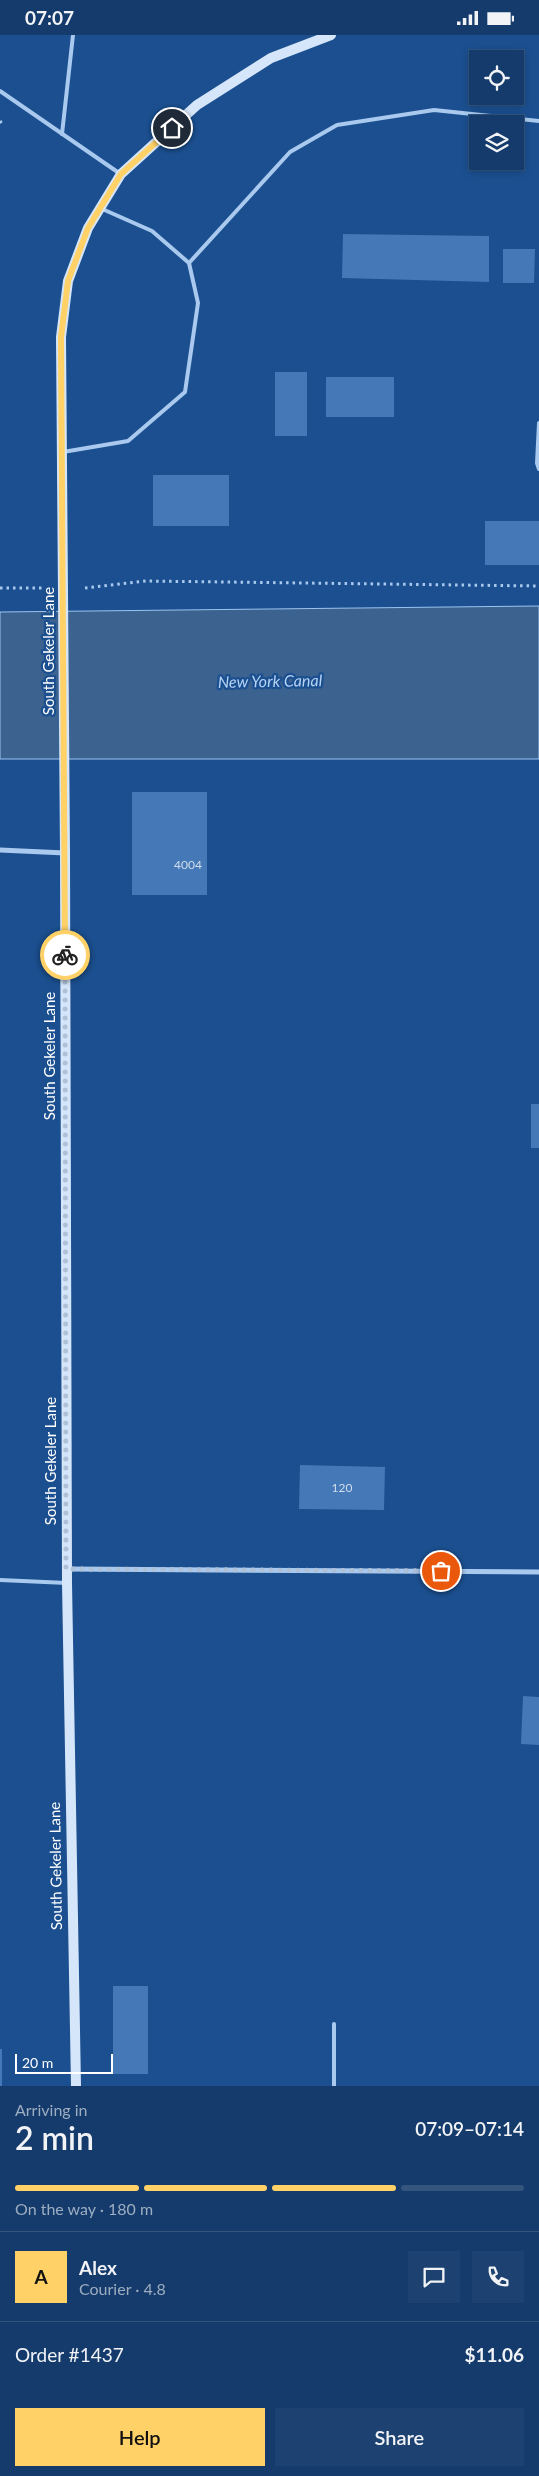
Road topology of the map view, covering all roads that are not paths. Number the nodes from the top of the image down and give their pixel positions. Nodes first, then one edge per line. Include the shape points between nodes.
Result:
1 (73, 35) edge
2 (331, 35) edge
3 (0, 91) edge
4 (539, 121) edge
5 (62, 134) junction
6 (121, 174) junction
7 (100, 208) junction
8 (189, 263) junction
9 (539, 423) edge
10 (63, 452) junction
11 (539, 469) edge
12 (0, 849) edge
13 (65, 853) junction
14 (66, 1569) junction
15 (539, 1572) edge
16 (0, 1580) edge
17 (66, 1583) junction
18 (334, 2024) dead end
19 (76, 2086) edge
20 (334, 2086) edge

1 - 5 lane
2 - 6 street, South Gekeler Lane via 271,58 197,105
3 - 5 lane
4 - 8 lane via 434,110 337,125 290,151
5 - 6 lane
6 - 7 street, South Gekeler Lane
7 - 8 lane via 152,231
7 - 10 street, South Gekeler Lane via 88,228 68,281 61,337
8 - 10 lane via 198,303 185,392 128,441
9 - 11 lane
10 - 13 street, South Gekeler Lane
12 - 13 street
13 - 14 street, South Gekeler Lane
14 - 15 street
14 - 17 street, South Gekeler Lane
16 - 17 lane
17 - 19 street, South Gekeler Lane
18 - 20 lane

